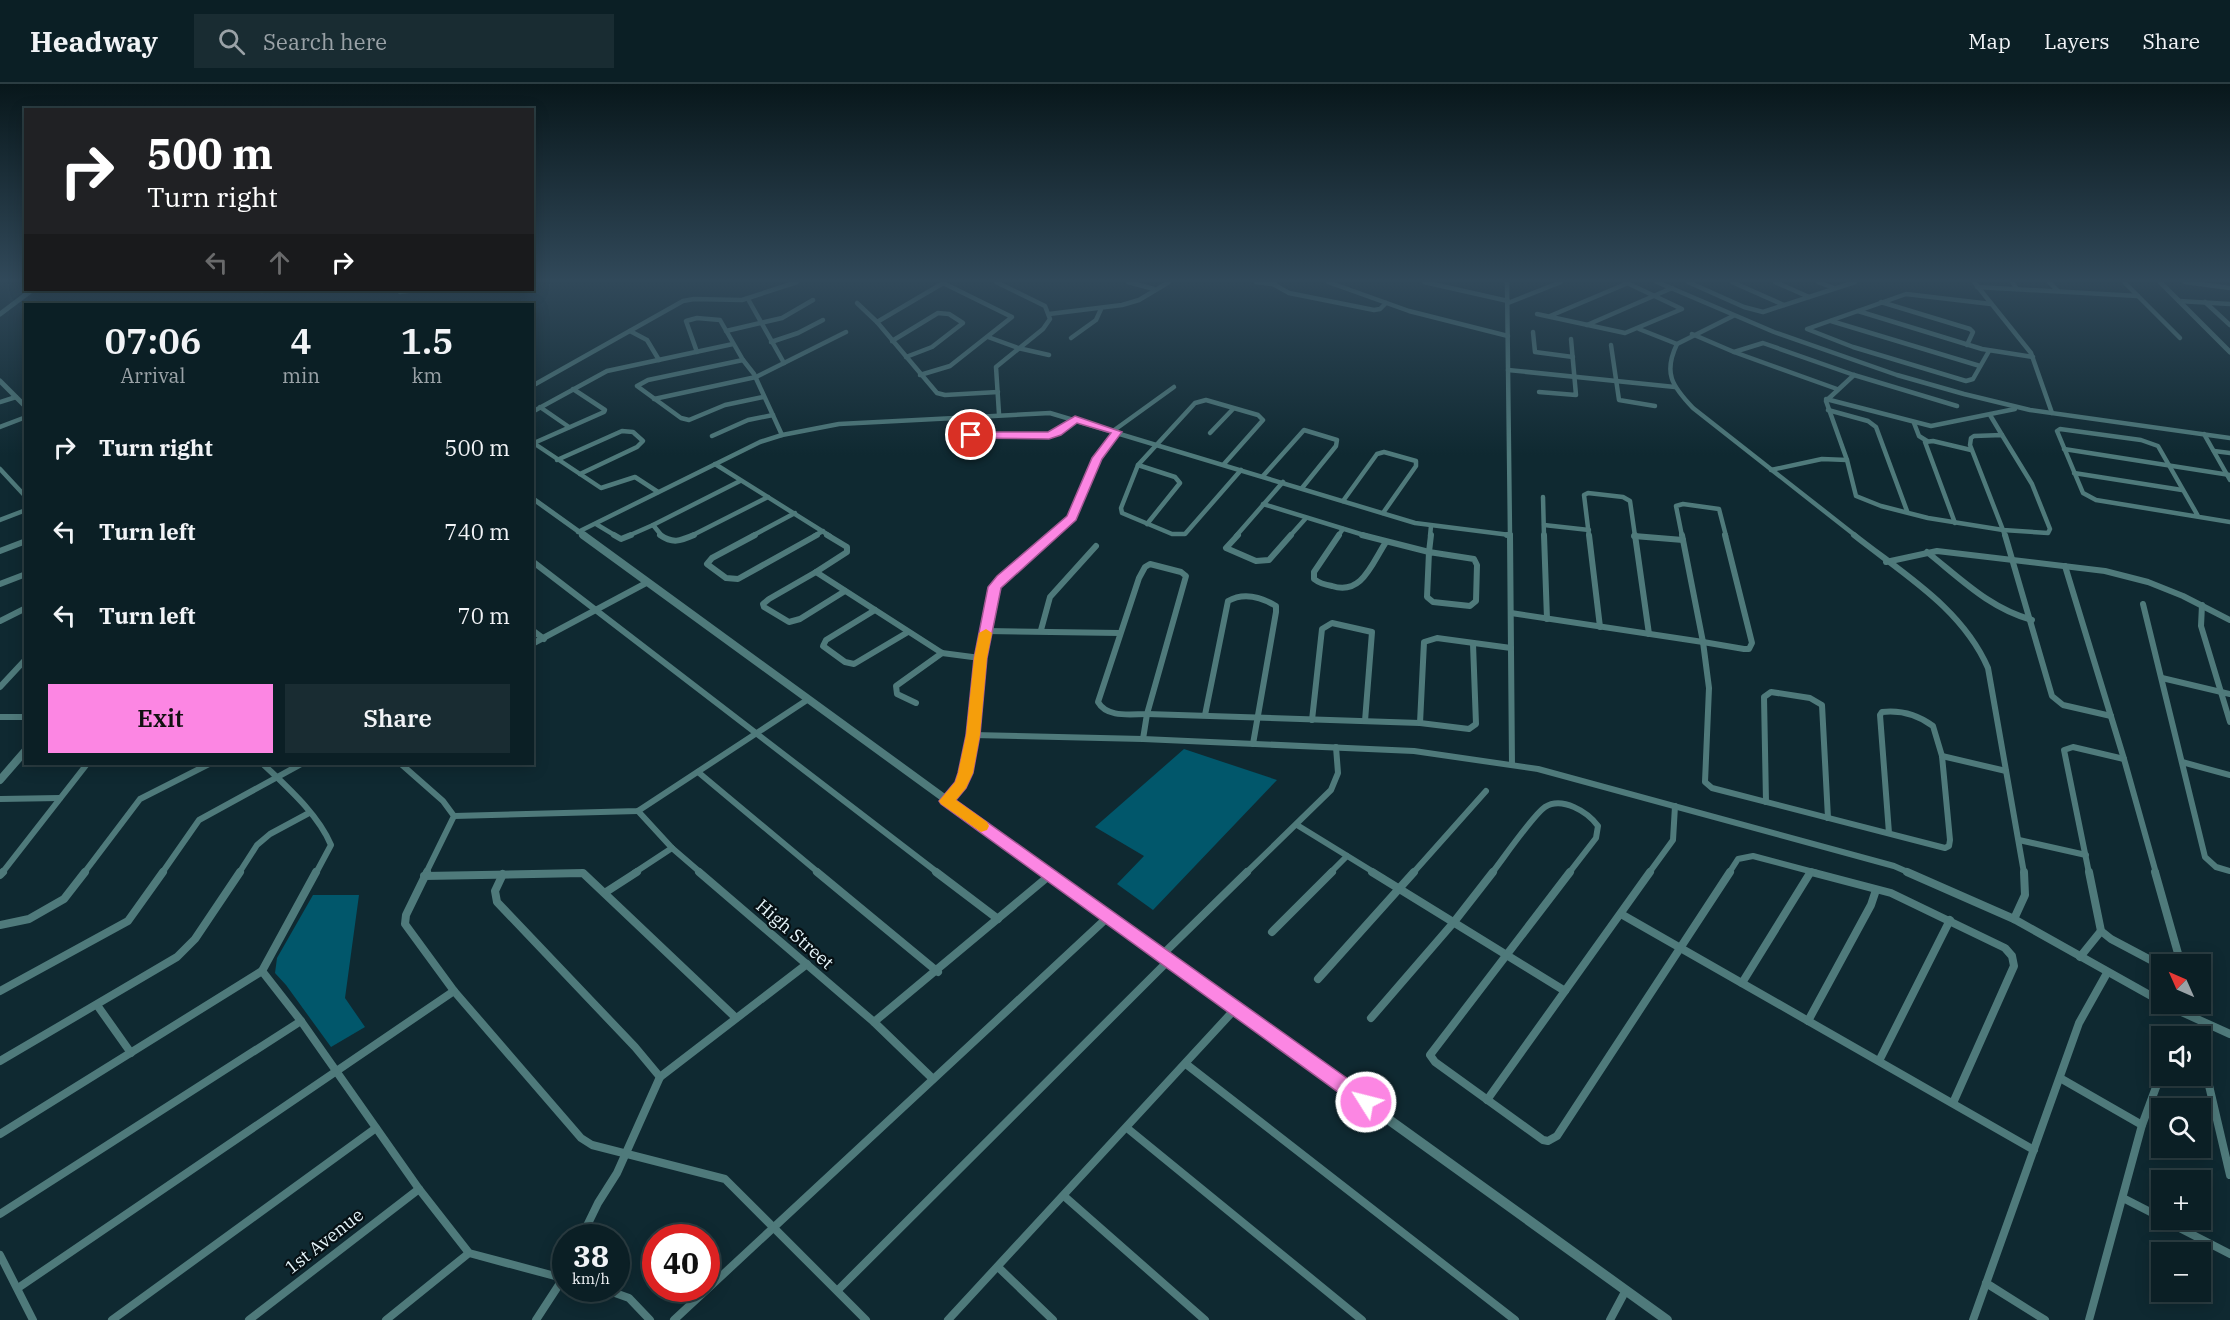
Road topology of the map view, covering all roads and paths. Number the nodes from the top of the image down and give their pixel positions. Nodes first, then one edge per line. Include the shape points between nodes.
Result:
1 (1571, 339) dead end
2 (615, 340) edge
3 (646, 340) edge
4 (693, 340) edge
5 (731, 340) edge
6 (778, 340) edge
7 (831, 340) edge
8 (892, 340) edge
9 (941, 340) edge
10 (984, 340) edge
11 (995, 340) edge
12 (1028, 340) edge
13 (1508, 340) edge
14 (1534, 340) edge
15 (1666, 340) edge
16 (1683, 340) edge
17 (1705, 340) edge
18 (1799, 340) edge
19 (1834, 340) edge
20 (1892, 340) edge
21 (1949, 340) edge
22 (1969, 340) edge
23 (2020, 340) edge
24 (2218, 340) edge
25 (771, 342) joint
26 (733, 344) junction
27 (1677, 344) junction
28 (1611, 345) dead end
29 (1966, 345) junction
30 (1018, 348) junction
31 (1989, 351) junction
32 (697, 352) junction
33 (1734, 352) junction
34 (2230, 352) edge
35 (1049, 355) dead end
36 (906, 357) junction
37 (1573, 357) junction
38 (2033, 357) junction
39 (659, 360) junction
40 (743, 360) junction
41 (784, 363) junction
42 (1980, 366) junction
43 (1508, 370) junction
44 (920, 375) junction
45 (1854, 375) junction
46 (1575, 376) junction
47 (756, 377) junction
48 (0, 381) edge
49 (1615, 381) junction
50 (534, 386) edge
51 (1174, 387) dead end
52 (1675, 387) junction
53 (573, 389) junction
54 (1837, 389) junction
55 (1539, 392) dead end
56 (998, 393) junction
57 (16, 397) junction
58 (763, 397) junction
59 (654, 399) junction
60 (1826, 399) junction
61 (0, 402) edge
62 (24, 405) edge
63 (1655, 406) dead end
64 (1957, 406) dead end
65 (540, 407) junction
66 (2020, 408) junction
67 (1233, 409) junction
68 (1828, 410) junction
69 (534, 411) edge
70 (2052, 413) junction
71 (999, 414) junction
72 (773, 415) junction
73 (1990, 415) junction
74 (961, 416) junction
75 (24, 418) edge
76 (1075, 419) junction
77 (1914, 423) junction
78 (0, 427) edge
79 (569, 428) junction
80 (1115, 431) junction
81 (1210, 433) dead end
82 (2204, 434) junction
83 (782, 435) junction
84 (2002, 435) junction
85 (712, 436) dead end
86 (2230, 438) edge
87 (1927, 441) junction
88 (534, 442) edge
89 (534, 443) edge
90 (1157, 444) junction
91 (2064, 449) junction
92 (1971, 450) junction
93 (2214, 451) junction
94 (2230, 453) edge
95 (557, 460) junction
96 (1847, 460) junction
97 (715, 464) junction
98 (1138, 465) junction
99 (1224, 465) junction
100 (2170, 465) junction
101 (0, 469) edge
102 (1241, 470) junction
103 (1771, 470) junction
104 (2074, 473) junction
105 (580, 474) junction
106 (2228, 475) edge
107 (1263, 476) junction
108 (2230, 480) edge
109 (740, 481) junction
110 (1283, 482) junction
111 (1302, 488) junction
112 (2182, 490) junction
113 (658, 492) junction
114 (24, 496) edge
115 (768, 497) junction
116 (1543, 497) dead end
117 (534, 499) edge
118 (1343, 501) junction
119 (1263, 504) junction
120 (24, 511) edge
121 (1907, 511) junction
122 (795, 513) junction
123 (1383, 513) junction
124 (2198, 516) junction
125 (1306, 518) junction
126 (0, 520) edge
127 (2230, 522) edge
128 (1955, 523) junction
129 (596, 524) junction
130 (1147, 524) junction
131 (652, 525) junction
132 (1544, 525) junction
133 (1431, 526) junction
134 (1343, 529) junction
135 (1589, 530) junction
136 (2004, 530) junction
137 (823, 531) junction
138 (578, 532) junction
139 (1510, 535) junction
140 (1634, 536) junction
141 (1683, 540) junction
142 (24, 542) edge
143 (1386, 542) junction
144 (1096, 546) dead end
145 (0, 551) edge
146 (1429, 552) junction
147 (1927, 552) junction
148 (2013, 560) junction
149 (1886, 562) junction
150 (534, 563) edge
151 (2065, 566) junction
152 (816, 572) junction
153 (24, 575) edge
154 (648, 582) junction
155 (0, 584) edge
156 (845, 591) junction
157 (2143, 604) dead end
158 (2202, 605) junction
159 (24, 609) edge
160 (597, 610) junction
161 (875, 610) junction
162 (1511, 613) junction
163 (1547, 619) junction
164 (2032, 620) junction
165 (2230, 620) edge
166 (0, 621) edge
167 (1600, 627) junction
168 (1041, 630) junction
169 (986, 631) junction
170 (534, 632) edge
171 (908, 632) junction
172 (1120, 633) junction
173 (1649, 634) junction
174 (544, 639) junction
175 (1702, 642) junction
176 (534, 643) edge
177 (1473, 644) junction
178 (1511, 648) junction
179 (942, 654) junction
180 (980, 658) junction
181 (24, 661) edge
182 (2162, 678) junction
183 (0, 687) edge
184 (2220, 691) junction
185 (2230, 694) edge
186 (807, 700) junction
187 (916, 703) dead end
188 (1147, 714) junction
189 (1205, 715) junction
190 (2111, 716) junction
191 (0, 717) edge
192 (24, 717) edge
193 (1256, 719) junction
194 (1312, 720) junction
195 (1365, 721) junction
196 (2230, 722) edge
197 (1420, 723) junction
198 (758, 733) junction
199 (973, 735) junction
200 (1143, 739) junction
201 (1253, 744) junction
202 (1336, 747) junction
203 (24, 752) edge
204 (1942, 756) junction
205 (2124, 759) junction
206 (2182, 762) junction
207 (86, 765) edge
208 (207, 765) edge
209 (264, 765) edge
210 (299, 765) edge
211 (402, 765) edge
212 (1512, 765) junction
213 (2006, 771) junction
214 (698, 772) junction
215 (2230, 775) edge
216 (276, 776) junction
217 (0, 780) edge
218 (1486, 791) dead end
219 (60, 798) junction
220 (0, 799) edge
221 (946, 801) junction
222 (1766, 802) junction
223 (1675, 806) junction
224 (638, 811) junction
225 (309, 813) junction
226 (454, 816) junction
227 (1828, 818) junction
228 (1297, 825) junction
229 (1889, 833) junction
230 (2019, 840) junction
231 (672, 848) junction
232 (2086, 855) junction
233 (1347, 856) junction
234 (2230, 871) edge
235 (1810, 873) junction
236 (503, 874) junction
237 (0, 875) edge
238 (1050, 875) junction
239 (424, 876) junction
240 (1400, 888) junction
241 (1876, 890) junction
242 (606, 892) junction
243 (1621, 914) junction
244 (1109, 916) junction
245 (998, 919) junction
246 (2014, 919) junction
247 (1950, 920) junction
248 (1454, 922) junction
249 (0, 925) edge
250 (2102, 931) junction
251 (1272, 932) dead end
252 (1680, 948) junction
253 (2178, 954) edge
254 (1507, 955) junction
255 (1165, 957) junction
256 (2080, 957) junction
257 (2151, 960) edge
258 (807, 964) junction
259 (262, 971) junction
260 (938, 972) junction
261 (2107, 973) junction
262 (1318, 979) dead end
263 (1742, 983) junction
264 (454, 991) junction
265 (0, 992) edge
266 (1565, 992) junction
267 (2151, 997) edge
268 (97, 1005) junction
269 (1236, 1008) junction
270 (2187, 1014) edge
271 (736, 1018) junction
272 (1371, 1018) dead end
273 (301, 1021) junction
274 (1808, 1021) junction
275 (874, 1022) junction
276 (2230, 1034) edge
277 (131, 1053) junction
278 (0, 1060) edge
279 (1879, 1061) junction
280 (1185, 1064) junction
281 (335, 1070) junction
282 (660, 1077) junction
283 (2060, 1078) junction
284 (933, 1079) junction
285 (2156, 1086) edge
286 (2209, 1086) edge
287 (1487, 1101) junction
288 (1953, 1103) junction
289 (2142, 1125) junction
290 (376, 1128) junction
291 (1127, 1128) junction
292 (0, 1134) edge
293 (2034, 1150) junction
294 (625, 1153) junction
295 (2230, 1175) edge
296 (418, 1189) junction
297 (1064, 1196) junction
298 (2123, 1198) junction
299 (2151, 1213) edge
300 (0, 1214) edge
301 (589, 1224) edge
302 (773, 1226) junction
303 (2184, 1230) edge
304 (469, 1253) junction
305 (2230, 1254) edge
306 (0, 1255) edge
307 (998, 1266) junction
308 (552, 1274) edge
309 (1986, 1283) junction
310 (18, 1288) junction
311 (838, 1290) junction
312 (1626, 1290) junction
313 (552, 1296) edge
314 (630, 1299) edge
315 (33, 1320) edge
316 (112, 1320) edge
317 (249, 1320) edge
318 (386, 1320) edge
319 (536, 1320) edge
320 (650, 1320) edge
321 (674, 1320) edge
322 (866, 1320) edge
323 (948, 1320) edge
324 (1053, 1320) edge
325 (1204, 1320) edge
326 (1362, 1320) edge
327 (1515, 1320) edge
328 (1610, 1320) edge
329 (1668, 1320) edge
330 (1973, 1320) edge
331 (2045, 1320) edge
332 (2089, 1320) edge

1 - 37 street
2 - 50 street
3 - 39 street
4 - 32 street
5 - 26 street
6 - 25 street
7 - 41 street
8 - 36 street
9 - 36 street
10 - 44 street via 950,366
11 - 30 street
12 - 30 street
13 - 43 street
14 - 37 street via 1535,352
15 - 27 street
16 - 27 street
17 - 33 street
18 - 66 street via 1897,375
19 - 42 street via 1966,381 1973,379
20 - 42 street
21 - 29 street
22 - 29 street
23 - 38 street
24 - 34 street
25 - 41 street
26 - 32 street
26 - 40 street
27 - 52 street via 1668,365
28 - 49 street
29 - 31 street
30 - 35 street
30 - 56 street via 996,367
31 - 38 street
31 - 42 street
32 - 39 street
33 - 45 street via 1763,343
33 - 54 street
36 - 44 street
37 - 46 street
38 - 70 street
39 - 53 street via 607,371
40 - 47 street
40 - 59 street via 638,384
41 - 47 street
43 - 46 street
43 - 139 street
44 - 56 street via 940,394
45 - 54 street
45 - 64 street
46 - 49 street
46 - 55 street via 1576,395
47 - 58 street
47 - 59 street
48 - 57 street
49 - 52 street
49 - 63 street via 1621,401
51 - 80 street
52 - 103 street via 1693,408
53 - 65 street
53 - 79 street via 605,410
54 - 60 street
56 - 71 street
57 - 61 street
57 - 62 street
58 - 59 street via 725,405 689,420
58 - 72 street
60 - 68 street
60 - 77 street
65 - 69 street
65 - 79 street
66 - 70 street
66 - 73 street
67 - 81 street
67 - 90 street via 1200,400
67 - 99 street via 1263,420
68 - 96 street
68 - 121 street via 1876,427
70 - 82 street
71 - 74 street
71 - 76 street via 1041,412
72 - 83 street
72 - 85 street via 748,420
73 - 77 street via 1937,427
73 - 84 street
74 - 76 street via 975,436 1049,436
74 - 83 street via 832,425
75 - 78 street
76 - 80 street
77 - 87 street via 1919,436
79 - 88 street
80 - 90 street
80 - 169 street via 1097,458 1072,518 997,583
82 - 86 street
82 - 93 street
83 - 97 street
84 - 92 street via 1974,436 1970,440
84 - 136 street via 2032,484 2050,531
87 - 92 street
87 - 128 street
89 - 95 street
90 - 98 street
90 - 99 street
91 - 100 street
91 - 100 street via 2057,432 2060,429 2141,440 2161,448
91 - 104 street
92 - 136 street
93 - 94 street
93 - 106 street
95 - 105 street
95 - 105 street via 622,430 633,432 643,441
96 - 103 street via 1822,459
96 - 121 street via 1857,497
97 - 109 street
97 - 113 street
98 - 130 street via 1121,511
98 - 130 street via 1175,477 1180,483
99 - 102 street
100 - 106 street
100 - 112 street
101 - 114 street
102 - 107 street
102 - 130 street via 1190,531 1177,535
103 - 149 street
104 - 112 street
104 - 124 street via 2083,493 2092,499
105 - 113 street via 602,488 635,477
106 - 108 street
107 - 110 street
107 - 111 street via 1304,430 1338,440
109 - 115 street
109 - 131 street
110 - 111 street
110 - 119 street
111 - 118 street
112 - 124 street
113 - 129 street
115 - 122 street
115 - 131 street via 679,542 670,541
116 - 132 street
117 - 138 street
118 - 123 street
118 - 123 street via 1377,453 1416,461
119 - 125 street
119 - 125 street via 1226,548 1256,561 1269,560
120 - 126 street
121 - 128 street
122 - 137 street
122 - 137 street via 707,564 726,578 738,579
123 - 133 street
124 - 127 street
125 - 134 street
128 - 136 street
129 - 131 street via 621,539
129 - 138 street
132 - 135 street
132 - 163 street
133 - 139 street
133 - 146 street
134 - 143 street
134 - 143 street via 1314,572 1318,582 1354,589
135 - 140 street via 1584,495 1590,492 1630,501
135 - 167 street
136 - 148 street
137 - 152 street via 848,550
138 - 154 street
139 - 162 street
140 - 141 street
140 - 173 street
141 - 175 street
141 - 175 street via 1677,505 1721,511 1752,645 1744,649
142 - 145 street
143 - 146 street
144 - 168 street via 1050,597
146 - 146 street via 1427,597 1433,602 1473,604 1477,562 1470,557
147 - 148 street
147 - 149 street
147 - 164 street via 1999,609
148 - 151 street
148 - 164 street
149 - 213 street via 1950,612 1980,650 1988,668
150 - 160 street
151 - 158 street via 2135,578
151 - 190 street
152 - 156 street
152 - 156 street via 768,599 764,607 789,622
153 - 155 street
154 - 160 street
154 - 186 street
156 - 161 street
157 - 182 street
158 - 165 street
158 - 184 street via 2200,626
159 - 166 street
160 - 174 street
160 - 198 street
161 - 171 street
161 - 171 street via 826,640 823,646 854,664
162 - 163 street
162 - 178 street
163 - 167 street
164 - 190 street via 2052,696 2063,705
167 - 173 street
168 - 169 street
168 - 172 street
169 - 180 street
170 - 174 street
171 - 179 street
172 - 188 street via 1099,706 1109,713
172 - 188 street via 1145,567 1150,564 1186,576
173 - 175 street
174 - 176 street
175 - 222 street via 1709,688 1705,782 1712,788
177 - 178 street
177 - 197 street via 1437,638 1424,642
177 - 197 street via 1476,723 1461,729
178 - 212 street
179 - 180 street
179 - 187 street via 896,686 897,694
180 - 199 street
181 - 183 street
182 - 184 street
182 - 206 street
184 - 185 street
184 - 196 street
186 - 198 street
186 - 221 street
188 - 189 street
188 - 200 street
189 - 193 street
189 - 193 street via 1226,607 1234,596 1243,595 1276,606
190 - 205 street
191 - 192 street
193 - 194 street
193 - 201 street
194 - 195 street
194 - 195 street via 1322,630 1332,623 1372,632
195 - 197 street
198 - 214 street
198 - 245 street
199 - 200 street
199 - 221 street via 963,779
200 - 201 street
201 - 202 street
202 - 212 street via 1414,751
202 - 228 street via 1335,784
203 - 217 street
204 - 213 street
204 - 229 street via 1950,843 1940,848
204 - 229 street via 1933,726 1928,722 1882,712
205 - 232 street via 2073,747 2064,750
205 - 253 street
206 - 215 street
206 - 234 street via 2205,858
207 - 219 street
208 - 249 street via 140,799 64,899 29,919
209 - 216 street
210 - 216 street
211 - 226 street
212 - 223 street
213 - 230 street
214 - 224 street
214 - 260 street
216 - 225 street
216 - 265 street via 194,824 128,921
218 - 240 street
219 - 220 street
219 - 237 street
221 - 238 street
222 - 227 street
222 - 227 street via 1764,696 1771,692 1810,698 1822,705
223 - 243 street via 1673,840
223 - 246 street via 1894,866
224 - 226 street
224 - 231 street, High Street
225 - 259 street via 329,838 330,849
225 - 268 street via 257,845 189,947
226 - 239 street
227 - 229 street
228 - 233 street
228 - 255 street
230 - 232 street
230 - 246 street via 2026,888
231 - 242 street
231 - 258 street, High Street
232 - 250 street
233 - 240 street
233 - 251 street
235 - 241 street
235 - 252 street via 1753,856 1741,857
235 - 263 street
236 - 239 street
236 - 242 street via 577,871
236 - 282 street via 495,891 497,902
238 - 244 street
238 - 245 street
239 - 264 street via 405,924
240 - 248 street
240 - 262 street
241 - 247 street via 1899,896
241 - 274 street
242 - 271 street
243 - 252 street
243 - 266 street
244 - 255 street
244 - 284 street
245 - 260 street
246 - 256 street
247 - 279 street
247 - 288 street via 2005,948 2015,959
248 - 254 street
248 - 254 street via 1543,808 1560,804 1589,815 1598,826 1596,838
248 - 272 street
250 - 256 street
250 - 257 street
252 - 263 street
252 - 287 street via 1552,1140 1543,1140
254 - 266 street
254 - 287 street via 1430,1056
255 - 269 street
255 - 311 street
256 - 261 street
258 - 271 street
258 - 275 street, High Street
259 - 273 street
259 - 277 street
260 - 275 street
261 - 267 street
261 - 283 street via 2082,1017
263 - 274 street
264 - 281 street
264 - 294 street via 581,1138 592,1145
266 - 287 street
268 - 277 street
268 - 278 street
269 - 280 street
269 - 312 street
270 - 276 street
271 - 282 street
273 - 281 street
273 - 300 street
274 - 279 street
275 - 284 street, High Street
277 - 292 street
279 - 288 street
280 - 291 street
280 - 327 street
281 - 290 street
281 - 310 street
282 - 294 street
283 - 289 street
283 - 293 street
284 - 302 street
285 - 289 street
286 - 295 street
288 - 293 street
289 - 298 street
290 - 296 street
290 - 316 street
291 - 297 street
291 - 326 street
293 - 309 street
294 - 301 street
294 - 302 street via 725,1179
296 - 304 street
296 - 317 street, 1st Avenue
297 - 307 street
297 - 325 street
298 - 299 street
298 - 332 street
302 - 311 street
302 - 321 street
303 - 305 street
304 - 308 street
304 - 318 street
306 - 310 street
307 - 323 street
307 - 324 street
309 - 330 street
309 - 331 street
310 - 315 street
311 - 322 street
312 - 328 street
312 - 329 street
313 - 319 street
314 - 320 street

